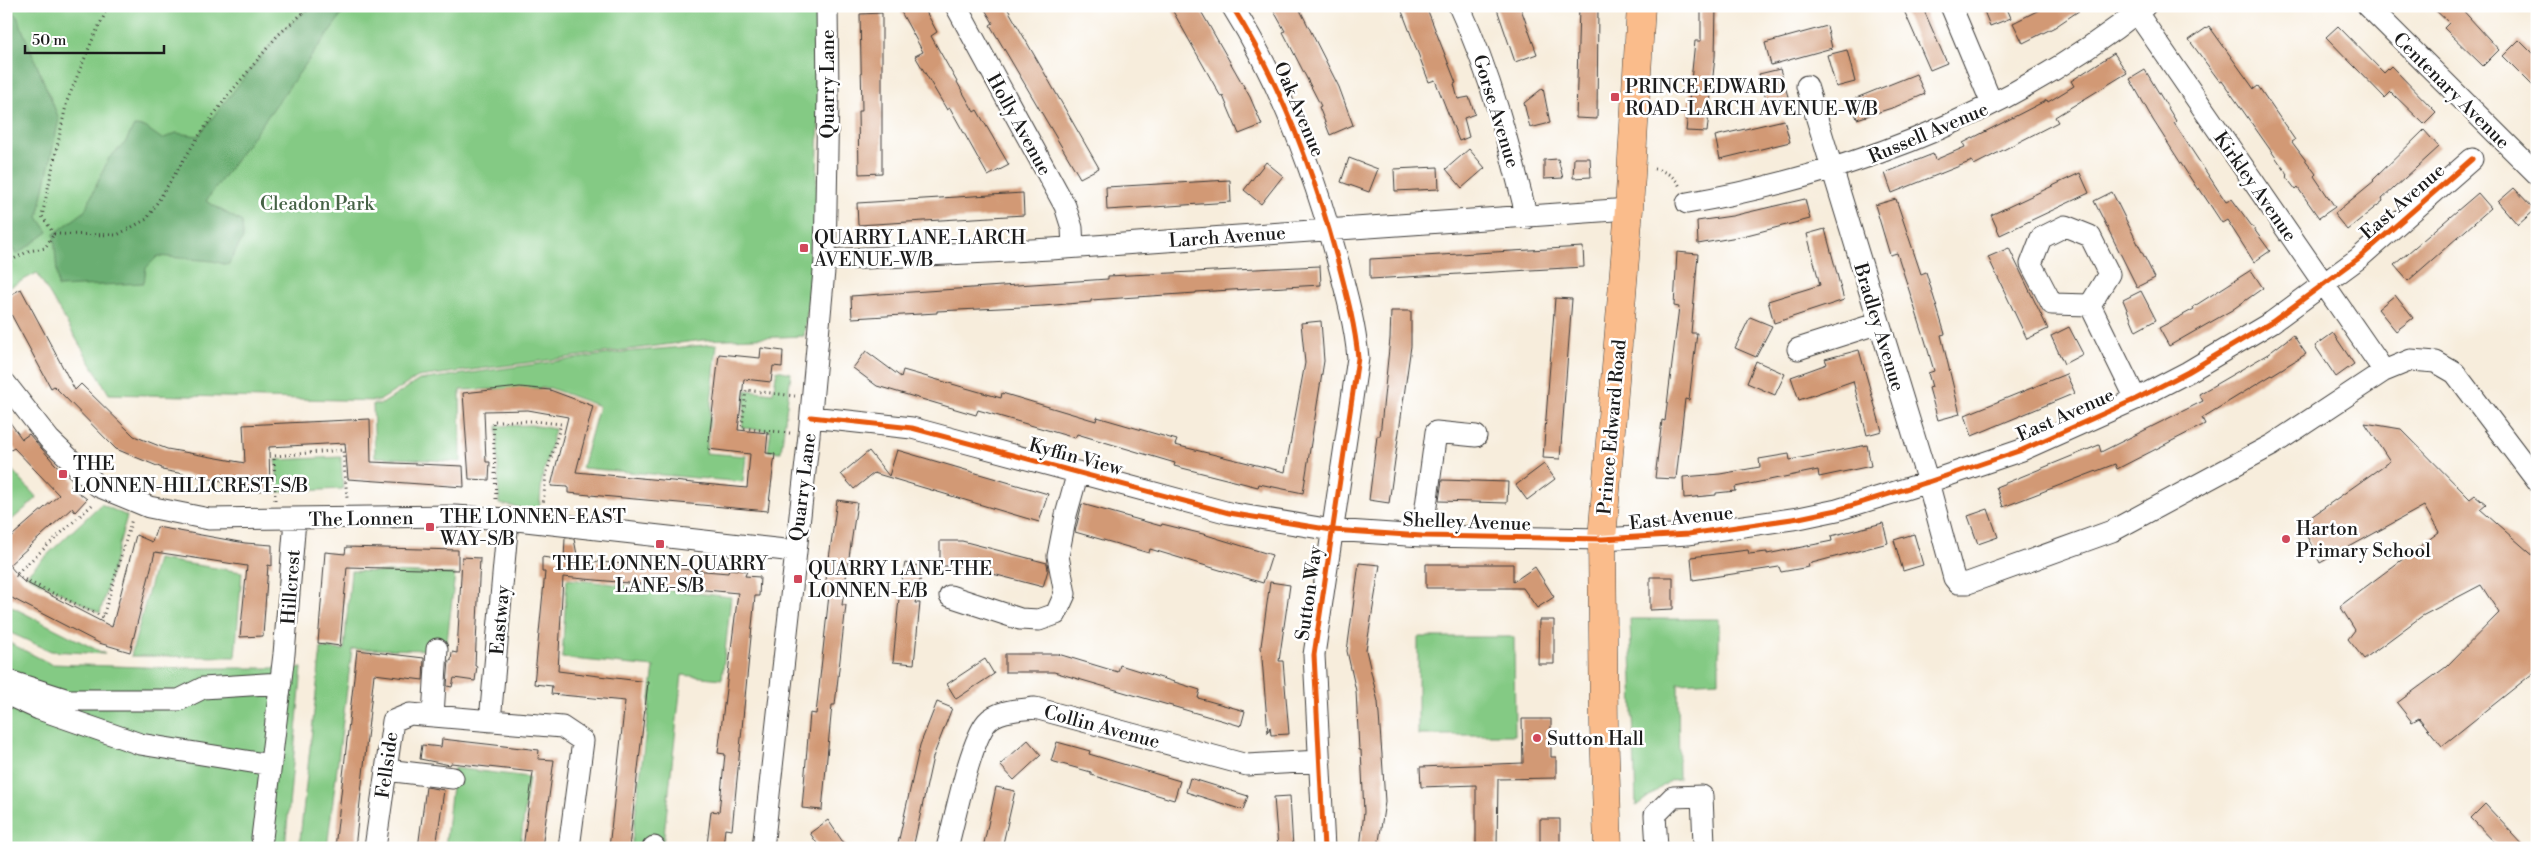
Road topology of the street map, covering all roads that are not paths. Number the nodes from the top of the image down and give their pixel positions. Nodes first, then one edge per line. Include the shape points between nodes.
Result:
1 (827, 6) edge
2 (956, 6) edge
3 (1232, 6) edge
4 (1458, 6) edge
5 (1641, 6) edge
6 (1951, 6) edge
7 (2368, 6) edge
8 (2141, 10) edge
9 (1807, 86) dead end
10 (1992, 104) junction
11 (2472, 159) dead end
12 (1832, 170) junction
13 (2537, 174) edge
14 (1687, 204) road end
15 (1628, 210) junction
16 (1527, 218) junction
17 (1329, 229) junction
18 (1073, 246) junction
19 (824, 260) junction
20 (2324, 285) junction
21 (2090, 306) dead end
22 (1879, 324) junction
23 (1798, 349) dead end
24 (2380, 365) junction
25 (9, 396) edge
26 (2136, 399) junction
27 (811, 417) junction
28 (1476, 436) dead end
29 (1078, 472) junction
30 (2537, 481) edge
31 (1928, 482) junction
32 (501, 519) junction
33 (285, 520) junction
34 (1332, 530) junction
35 (1422, 536) junction
36 (1602, 539) junction
37 (794, 551) junction
38 (950, 596) dead end
39 (437, 650) dead end
40 (6, 680) edge
41 (281, 682) junction
42 (6, 694) edge
43 (433, 716) junction
44 (490, 721) junction
45 (1320, 761) junction
46 (271, 764) junction
47 (386, 770) junction
48 (452, 778) dead end
49 (262, 838) dead end
50 (1703, 847) edge
51 (375, 848) edge
52 (568, 848) edge
53 (763, 848) edge
54 (947, 848) edge
55 (1324, 848) edge
56 (1608, 848) edge
57 (1657, 848) edge

1 - 19 street, Quarry Lane
2 - 18 street, Holly Avenue via 1065,206 1072,228
3 - 17 street, Oak Avenue via 1257,46 1282,99 1304,152
4 - 16 street, Gorse Avenue via 1474,39 1506,132
5 - 15 main road, Prince Edward Road
6 - 10 street
7 - 13 street, Centenary Avenue
8 - 10 street, Russell Avenue via 2066,62
8 - 20 street, Kirkley Avenue
9 - 12 street, Bradley Avenue
10 - 12 street, Russell Avenue via 1914,141
11 - 20 street, East Avenue
12 - 14 street, Russell Avenue
12 - 22 street, Bradley Avenue
15 - 16 street, Larch Avenue
15 - 36 main road, Prince Edward Road
16 - 17 street, Larch Avenue
17 - 18 street, Larch Avenue
17 - 34 street, Sutton Way via 1355,326 1358,358
18 - 19 street, Larch Avenue
19 - 27 street, Quarry Lane
20 - 24 street, Kirkley Avenue
20 - 26 street, East Avenue via 2272,322
21 - 26 street
22 - 23 street
22 - 31 street, Bradley Avenue
24 - 30 street via 2412,360 2436,362 2447,367 2455,373
24 - 31 street, Bradley Avenue via 2272,444 2112,531 1968,583 1958,583 1951,569
25 - 33 street, The Lonnen via 48,439 98,486 149,507 209,519
26 - 31 street, East Avenue via 2022,450
27 - 29 street, Kyffin View via 912,428
27 - 37 street, Quarry Lane
28 - 35 street via 1436,432
29 - 34 street, Kyffin View via 1229,514
29 - 38 street via 1058,556 1065,594 1056,614 1038,620 1020,619
31 - 36 street, East Avenue via 1799,518 1688,534
32 - 33 street, The Lonnen via 454,516
32 - 37 street, The Lonnen
32 - 44 street, Eastway
33 - 41 street, Hillcrest
34 - 35 street, Shelley Avenue
34 - 45 street, Sutton Way via 1314,655
35 - 36 street, Shelley Avenue
36 - 56 main road, Prince Edward Road
37 - 53 street, Quarry Lane
39 - 43 street
40 - 41 street via 68,700 179,700 203,688
41 - 46 street, Hillcrest
42 - 46 street via 39,709 140,744
43 - 44 street, Fellside
43 - 47 street, Fellside via 410,714 393,721
44 - 52 street, Fellside via 562,727 583,741
45 - 54 street, Collin Avenue via 1247,765 1035,708 1007,711 988,721 974,745
45 - 55 street, Sutton Way
46 - 49 street, Hillcrest
47 - 48 street
47 - 51 street, Fellside
50 - 57 street via 1702,796 1673,798 1655,814

